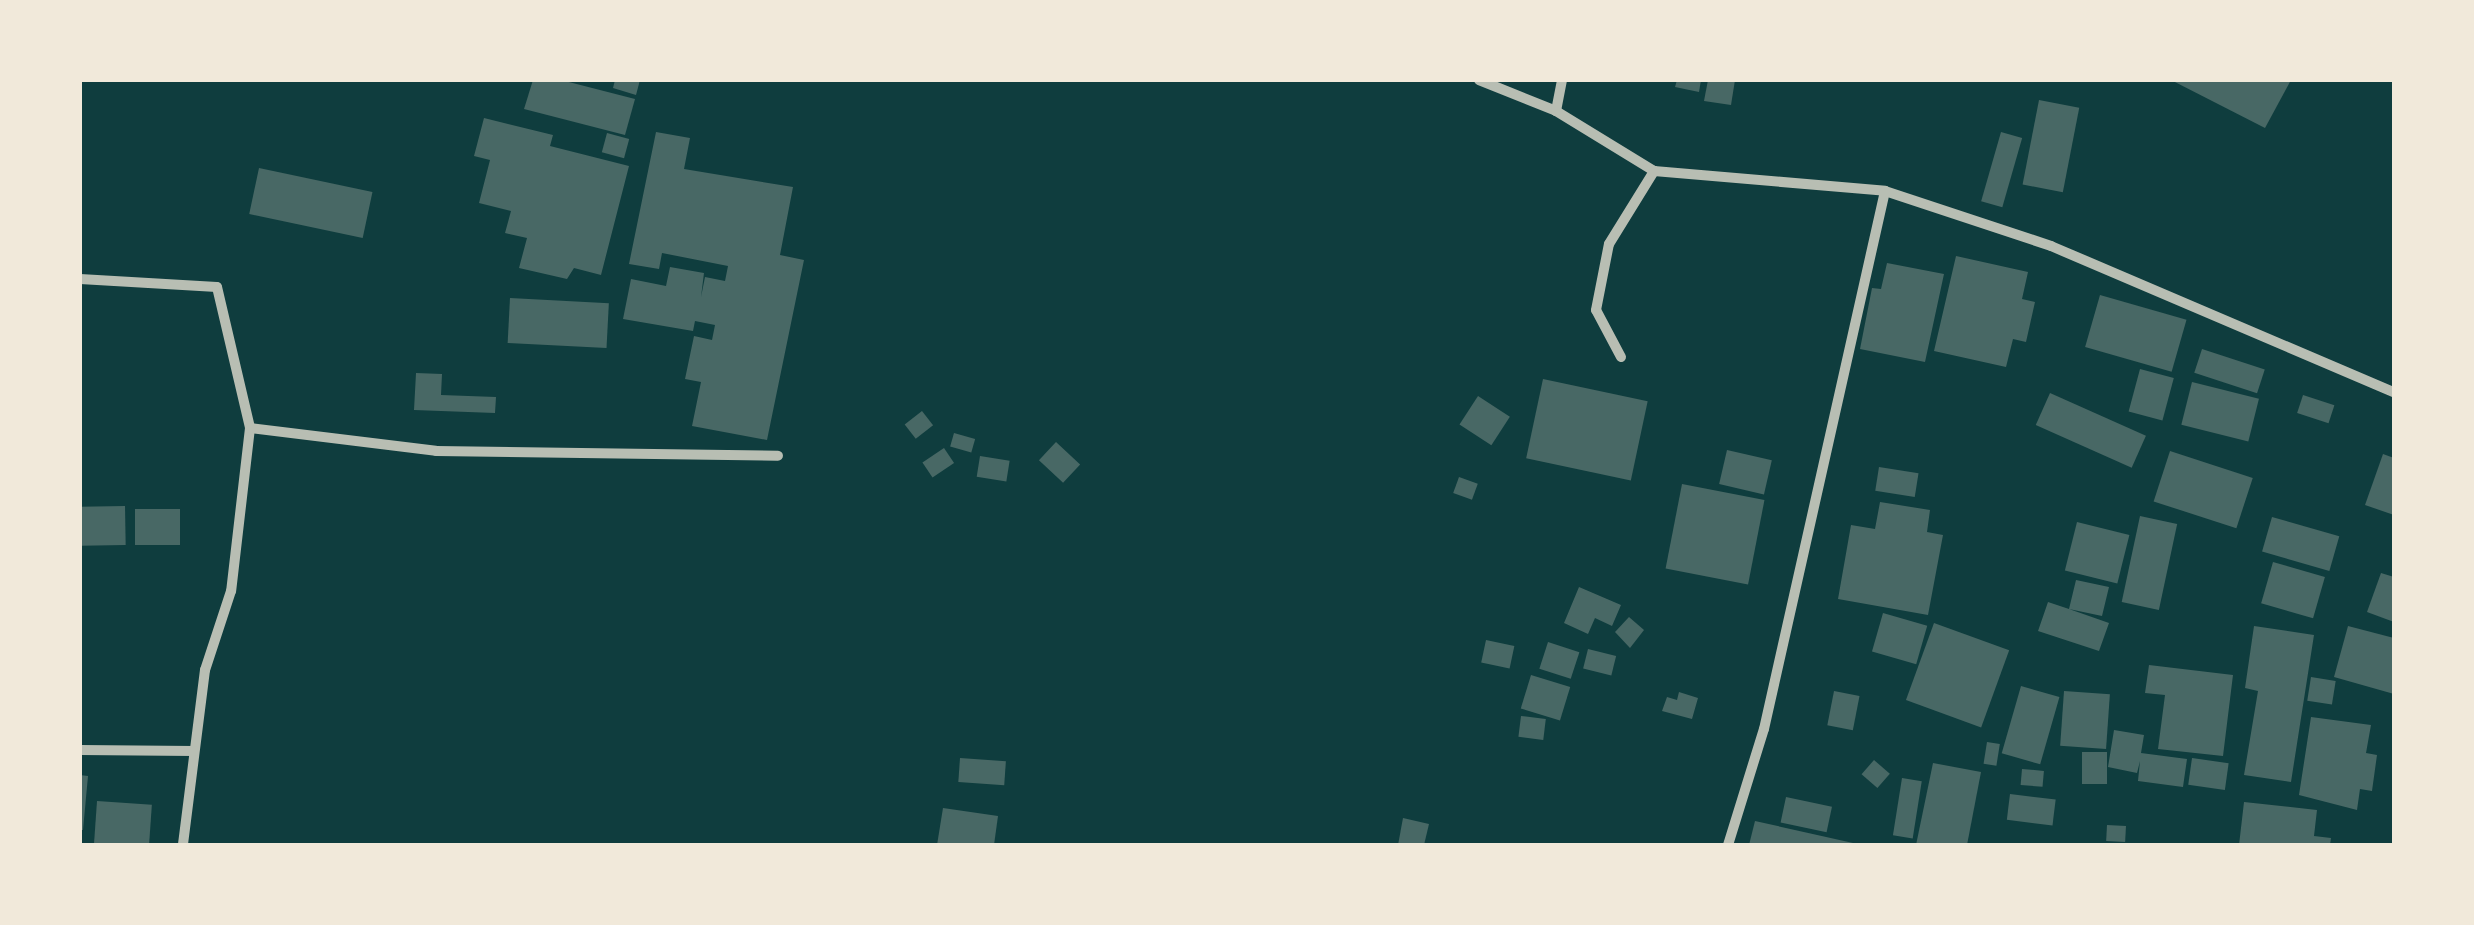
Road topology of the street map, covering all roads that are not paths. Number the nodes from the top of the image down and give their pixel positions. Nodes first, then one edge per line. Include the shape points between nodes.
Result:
1 (1480, 80) edge
2 (1562, 80) edge
3 (1556, 111) junction
4 (1654, 171) junction
5 (1886, 191) junction
6 (80, 279) edge
7 (1621, 357) dead end
8 (2394, 392) edge
9 (250, 428) junction
10 (778, 456) dead end
11 (80, 750) edge
12 (194, 751) junction
13 (183, 845) edge
14 (1728, 845) edge

1 - 3 street
2 - 3 street
3 - 4 street
4 - 5 street
4 - 7 street via 1609,244 1596,310
5 - 8 street via 2052,246
5 - 14 street via 1764,730
6 - 9 street via 217,287
9 - 10 street via 436,451
9 - 12 street via 231,592 205,670
11 - 12 street
12 - 13 street

